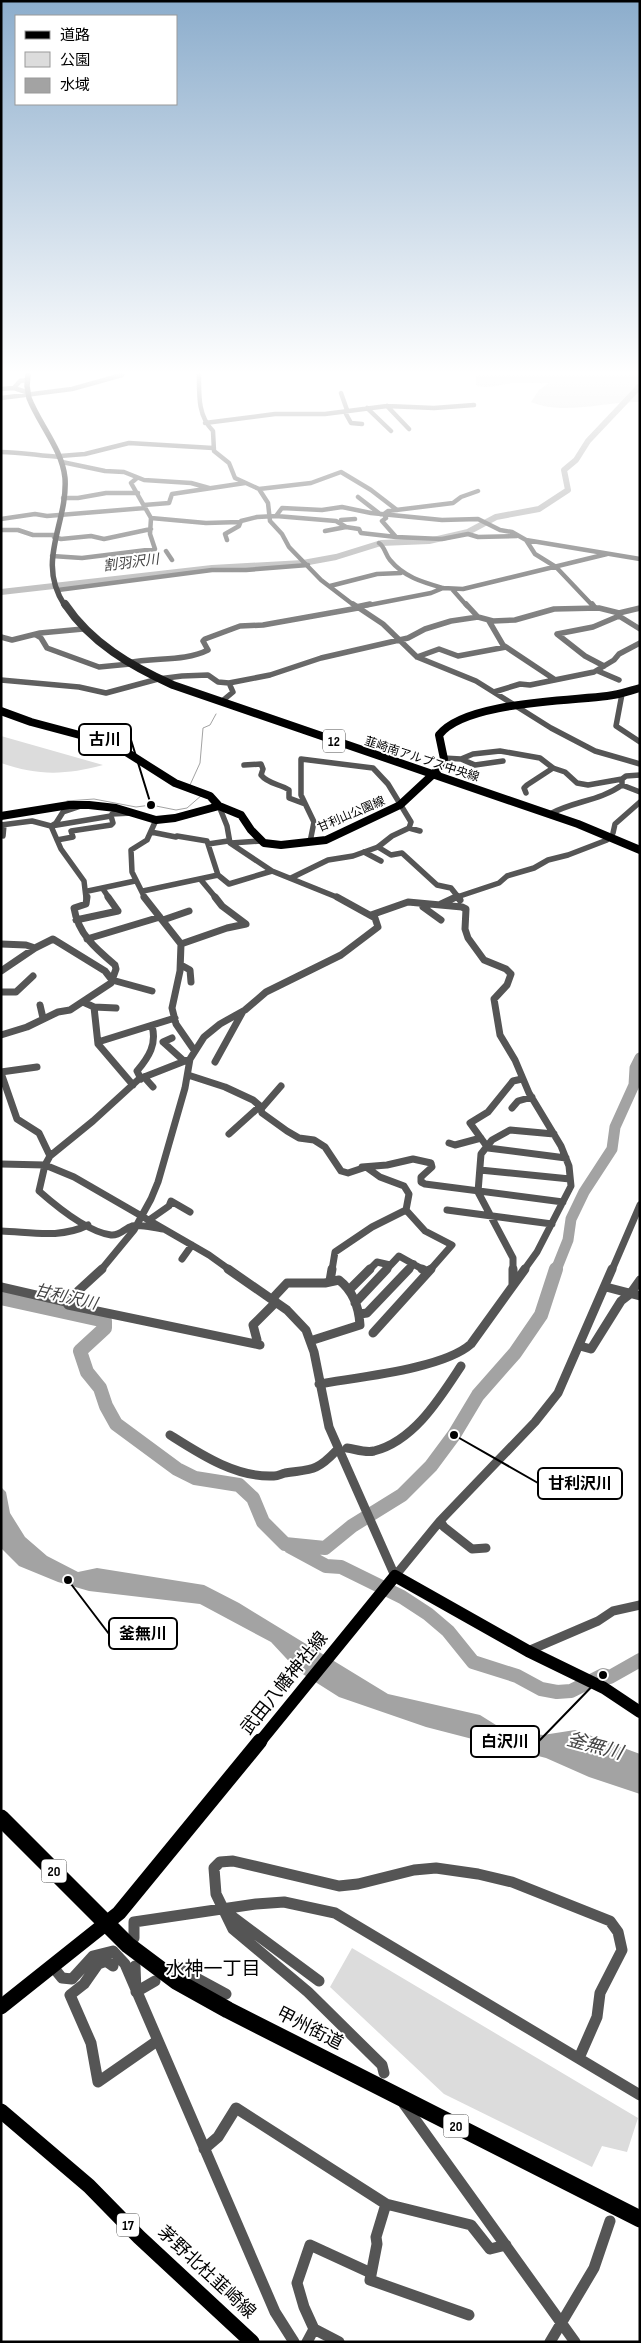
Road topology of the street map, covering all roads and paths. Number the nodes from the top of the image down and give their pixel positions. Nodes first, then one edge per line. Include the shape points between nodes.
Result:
1 (64, 484) edge
2 (132, 484) edge
3 (196, 484) edge
4 (236, 484) edge
5 (248, 484) edge
6 (297, 484) edge
7 (362, 484) edge
8 (210, 488) junction
9 (259, 489) junction
10 (478, 492) dead end
11 (138, 493) junction
12 (358, 496) dead end
13 (63, 498) junction
14 (453, 503) junction
15 (145, 506) junction
16 (334, 509) junction
17 (397, 510) junction
18 (382, 514) junction
19 (59, 515) junction
20 (269, 516) junction
21 (276, 516) junction
22 (151, 518) junction
23 (1, 519) edge
24 (355, 519) dead end
25 (459, 520) junction
26 (339, 521) junction
27 (240, 522) junction
28 (346, 527) junction
29 (150, 529) junction
30 (1, 530) edge
31 (325, 531) dead end
32 (55, 536) junction
33 (517, 536) junction
34 (396, 537) junction
35 (227, 540) dead end
36 (526, 540) junction
37 (166, 551) dead end
38 (609, 554) junction
39 (52, 556) junction
40 (640, 559) edge
41 (172, 560) dead end
42 (308, 565) junction
43 (556, 567) junction
44 (401, 572) junction
45 (330, 586) junction
46 (57, 588) junction
47 (443, 588) junction
48 (452, 589) junction
49 (357, 608) junction
50 (595, 608) junction
51 (640, 608) edge
52 (619, 615) junction
53 (478, 617) junction
54 (489, 621) junction
55 (83, 629) junction
56 (640, 629) edge
57 (36, 635) junction
58 (1, 637) edge
59 (398, 640) junction
60 (640, 643) edge
61 (506, 647) junction
62 (418, 657) junction
63 (129, 663) junction
64 (604, 666) junction
65 (598, 671) junction
66 (158, 679) junction
67 (554, 679) junction
68 (1, 680) edge
69 (619, 680) dead end
70 (229, 683) junction
71 (639, 690) edge
72 (494, 692) junction
73 (622, 694) junction
74 (221, 702) junction
75 (514, 705) junction
76 (1, 711) edge
77 (640, 742) edge
78 (443, 758) junction
79 (461, 759) junction
80 (503, 761) dead end
81 (640, 764) edge
82 (244, 765) dead end
83 (553, 768) junction
84 (433, 774) junction
85 (640, 775) edge
86 (622, 782) junction
87 (640, 792) edge
88 (526, 793) dead end
89 (640, 802) edge
90 (306, 804) junction
91 (84, 805) junction
92 (400, 805) junction
93 (220, 806) junction
94 (132, 813) junction
95 (550, 814) junction
96 (1, 816) edge
97 (111, 816) junction
98 (156, 820) junction
99 (2, 825) edge
100 (51, 826) junction
101 (410, 828) junction
102 (420, 831) dead end
103 (151, 832) junction
104 (613, 833) dead end
105 (3, 836) dead end
106 (57, 840) junction
107 (606, 840) dead end
108 (261, 841) junction
109 (230, 842) junction
110 (310, 842) junction
111 (208, 844) junction
112 (378, 847) junction
113 (640, 850) edge
114 (364, 852) junction
115 (381, 861) dead end
116 (272, 871) junction
117 (218, 875) junction
118 (291, 878) junction
119 (201, 880) junction
120 (135, 882) junction
121 (103, 889) junction
122 (88, 891) junction
123 (143, 891) junction
124 (458, 896) junction
125 (426, 904) junction
126 (441, 904) junction
127 (463, 906) junction
128 (189, 911) dead end
129 (371, 915) junction
130 (161, 918) junction
131 (76, 920) junction
132 (441, 920) dead end
133 (87, 939) junction
134 (1, 944) edge
135 (181, 944) junction
136 (35, 948) junction
137 (181, 965) junction
138 (1, 971) edge
139 (33, 976) dead end
140 (112, 980) junction
141 (191, 982) dead end
142 (152, 991) dead end
143 (1, 992) edge
144 (83, 1002) junction
145 (40, 1005) dead end
146 (94, 1007) junction
147 (116, 1008) dead end
148 (243, 1012) junction
149 (43, 1018) junction
150 (175, 1018) junction
151 (152, 1026) junction
152 (1, 1035) edge
153 (172, 1038) dead end
154 (98, 1042) junction
155 (194, 1050) junction
156 (187, 1060) junction
157 (215, 1062) dead end
158 (37, 1067) dead end
159 (1, 1073) edge
160 (188, 1075) junction
161 (142, 1078) junction
162 (522, 1079) junction
163 (133, 1085) junction
164 (280, 1086) dead end
165 (153, 1087) dead end
166 (530, 1095) junction
167 (260, 1107) junction
168 (512, 1108) dead end
169 (230, 1134) dead end
170 (554, 1134) junction
171 (481, 1138) junction
172 (449, 1143) dead end
173 (488, 1148) junction
174 (50, 1156) junction
175 (566, 1158) junction
176 (3, 1165) edge
177 (45, 1165) junction
178 (362, 1167) junction
179 (480, 1170) junction
180 (570, 1179) junction
181 (478, 1192) junction
182 (563, 1202) junction
183 (640, 1205) edge
184 (406, 1210) junction
185 (447, 1210) dead end
186 (190, 1212) dead end
187 (491, 1216) junction
188 (145, 1218) junction
189 (552, 1224) junction
190 (88, 1225) junction
191 (136, 1225) junction
192 (163, 1229) junction
193 (1, 1231) edge
194 (192, 1246) junction
195 (513, 1258) junction
196 (182, 1259) dead end
197 (414, 1264) junction
198 (390, 1265) junction
199 (526, 1266) junction
200 (428, 1272) junction
201 (640, 1280) edge
202 (330, 1281) junction
203 (513, 1284) junction
204 (1, 1287) edge
205 (606, 1287) junction
206 (348, 1290) junction
207 (630, 1294) junction
208 (640, 1296) edge
209 (274, 1300) junction
210 (66, 1302) junction
211 (355, 1304) junction
212 (360, 1314) junction
213 (373, 1332) dead end
214 (310, 1342) junction
215 (580, 1346) junction
216 (461, 1366) dead end
217 (319, 1384) junction
218 (170, 1436) dead end
219 (347, 1448) dead end
220 (336, 1451) dead end
221 (440, 1521) junction
222 (486, 1548) dead end
223 (392, 1580) junction
224 (640, 1605) edge
225 (528, 1651) junction
226 (640, 1712) edge
227 (1, 1818) edge
228 (223, 1909) junction
229 (113, 1918) junction
230 (134, 1938) dead end
231 (89, 1966) junction
232 (113, 1966) dead end
233 (135, 1966) dead end
234 (53, 1967) junction
235 (174, 1970) dead end
236 (155, 1981) dead end
237 (319, 1981) dead end
238 (136, 1992) junction
239 (226, 1994) dead end
240 (2, 2004) edge
241 (158, 2041) junction
242 (579, 2058) junction
243 (384, 2073) dead end
244 (397, 2095) junction
245 (640, 2095) edge
246 (1, 2111) edge
247 (204, 2149) junction
248 (386, 2204) junction
249 (640, 2219) edge
250 (610, 2221) dead end
251 (506, 2245) junction
252 (371, 2273) junction
253 (469, 2315) dead end
254 (562, 2323) junction
255 (314, 2329) junction
256 (252, 2342) edge
257 (294, 2342) edge
258 (307, 2342) edge
259 (339, 2342) edge
260 (550, 2342) edge
261 (575, 2342) edge

1 - 13 main road, 韮崎南アルプス中央線 / 12
2 - 11 street
3 - 8 street
4 - 8 street
5 - 9 street
6 - 9 street
7 - 17 street
8 - 15 street via 170,495 171,502 167,504
9 - 20 street via 268,503
10 - 14 street via 461,496
11 - 13 street
11 - 15 street
12 - 18 street
13 - 19 main road, 韮崎南アルプス中央線 / 12
14 - 17 street
14 - 25 street
15 - 19 street
15 - 22 street
16 - 18 street via 342,507
16 - 21 street via 282,508
16 - 26 street
17 - 18 street
18 - 25 street
18 - 34 street via 386,518 382,521
19 - 23 street via 35,514
19 - 32 main road, 韮崎南アルプス中央線 / 12
20 - 21 street
20 - 27 street
20 - 42 street via 289,547
21 - 26 street
22 - 27 street via 206,523
22 - 29 street
24 - 26 street
25 - 33 street via 478,519
26 - 28 street
27 - 35 street via 225,534
28 - 31 street
28 - 34 street via 359,529 361,534
29 - 32 street via 104,539 92,536 61,540
29 - 39 street via 154,549 82,558
30 - 32 street
32 - 39 main road, 韮崎南アルプス中央線 / 12
33 - 34 street
33 - 36 street
34 - 44 street via 382,545
36 - 38 street
36 - 43 street via 535,554
37 - 41 street
38 - 40 street
38 - 43 street
39 - 46 main road, 韮崎南アルプス中央線 / 12
42 - 45 street
42 - 46 street via 212,570
43 - 48 street
43 - 50 street
44 - 45 street via 377,574
44 - 47 street via 411,579
45 - 49 street
46 - 55 main road, 韮崎南アルプス中央線 / 12
47 - 48 street
47 - 49 street
48 - 53 street
49 - 59 street via 383,624
49 - 63 street via 263,625 240,626 205,639 208,650 197,656 149,658
50 - 52 street
50 - 54 street via 554,609 515,620
51 - 52 street
52 - 56 street
52 - 64 street via 594,627 557,634
53 - 54 street
53 - 59 street via 451,621
54 - 61 street
55 - 57 street
55 - 63 main road, 韮崎南アルプス中央線 / 12
57 - 58 street via 10,640
57 - 63 street via 47,648 99,667
59 - 62 street
59 - 70 street
60 - 64 street
61 - 62 street via 458,656 439,649
61 - 67 street
62 - 72 street
63 - 66 main road, 韮崎南アルプス中央線 / 12
64 - 65 street
65 - 67 street
65 - 69 street
66 - 68 street via 106,693
66 - 70 street via 208,675 218,682
66 - 74 main road, 韮崎南アルプス中央線 / 12
67 - 72 street
70 - 74 street via 233,692
71 - 73 main road
72 - 75 street
73 - 75 main road
73 - 77 street via 616,726
74 - 84 main road, 韮崎南アルプス中央線 / 12
75 - 78 main road via 458,720 445,727 438,738
75 - 81 street via 594,751
76 - 93 main road via 106,742 175,784 210,796
78 - 79 street
78 - 84 main road, 甘利山公園線 via 444,764
79 - 80 street via 475,765
79 - 83 street via 500,751 519,758 540,758
82 - 90 street via 260,764 264,780 289,790 292,801
83 - 86 street via 565,772 577,783
83 - 88 street via 530,782 524,788
84 - 92 main road, 甘利山公園線
84 - 95 main road, 韮崎南アルプス中央線 / 12
85 - 86 street via 626,776
86 - 87 street
86 - 95 street via 609,796 587,800
89 - 104 street via 615,824
90 - 92 street via 301,795 299,760 310,758 330,764 375,768 391,786
90 - 110 street via 314,822
91 - 94 main road
91 - 96 main road via 69,802
91 - 100 street via 63,812
92 - 101 street
92 - 110 main road, 甘利山公園線 via 326,840
93 - 98 main road
93 - 108 main road via 241,815
93 - 109 street
94 - 97 street
94 - 98 main road
95 - 113 main road, 韮崎南アルプス中央線 / 12
97 - 100 street
97 - 106 street via 111,825 71,831 76,837
98 - 103 street
99 - 100 street via 32,821
99 - 105 street
100 - 106 street
101 - 102 street
101 - 112 street
103 - 111 street via 207,841
103 - 120 street via 144,843 131,850 130,870
106 - 122 street via 63,853 80,872
107 - 124 street
108 - 109 street
108 - 110 main road, 甘利山公園線 via 281,845
109 - 111 street
109 - 116 street
111 - 117 street
112 - 114 street
112 - 124 street via 391,855 402,852 437,885 449,885
114 - 115 street
114 - 118 street via 328,860
116 - 117 street via 229,884
116 - 118 street
117 - 119 street
118 - 129 street via 326,891
119 - 123 street
119 - 135 street via 222,906 246,924
120 - 121 street
120 - 123 street
121 - 122 street
121 - 131 street via 118,911
122 - 131 street via 86,904 74,908
123 - 130 street
124 - 126 street
124 - 127 street
125 - 126 street
125 - 129 street via 407,902
125 - 132 street via 423,907
126 - 127 street
127 - 162 street via 466,909 465,929 472,943 484,960 511,974 507,988 494,999 500,1035
128 - 130 street
129 - 148 street via 378,923 376,930 341,955 266,992
130 - 133 street
130 - 135 street
131 - 133 street
133 - 140 street via 115,965
134 - 136 street
135 - 137 street
136 - 138 street
136 - 140 street via 53,939 105,971
137 - 141 street via 190,970
137 - 150 street via 172,1008
139 - 143 street via 16,992
140 - 142 street
140 - 144 street
144 - 146 street
144 - 149 street via 70,1010
145 - 149 street
146 - 147 street
146 - 154 street
148 - 155 street via 210,1031
148 - 157 street
149 - 152 street
150 - 151 street
150 - 155 street
151 - 154 street
151 - 161 street via 155,1037 148,1058 137,1071
153 - 156 street via 163,1042
154 - 163 street
155 - 156 street
156 - 160 street
156 - 161 street
158 - 159 street
159 - 174 street via 17,1119 39,1133
160 - 167 street via 225,1087 253,1100
160 - 188 street
161 - 163 street
161 - 165 street
162 - 166 street
162 - 171 street via 514,1081 488,1112 470,1123
163 - 174 street
164 - 167 street
166 - 168 street
166 - 170 street
167 - 169 street
167 - 178 street via 268,1118 294,1135 322,1144 341,1171 348,1173
170 - 173 street via 510,1130 492,1140
170 - 175 street
171 - 172 street via 456,1146
171 - 173 street
173 - 175 street
173 - 179 street via 481,1154
174 - 177 street
175 - 180 street
176 - 177 street
177 - 188 street via 74,1177
177 - 190 street via 39,1191
178 - 181 street via 389,1165 408,1159 426,1161 432,1167 421,1174 420,1182
178 - 184 street via 404,1186 408,1194
179 - 180 street
179 - 181 street
180 - 182 street via 571,1186
181 - 182 street
181 - 187 street
182 - 189 street
183 - 205 street
184 - 200 street via 425,1231 452,1245
184 - 202 street via 372,1227 335,1252
185 - 187 street
186 - 188 street via 171,1201 168,1206
187 - 189 street
187 - 195 street
188 - 191 street
188 - 192 street
189 - 199 street
190 - 191 street via 113,1235
190 - 193 street via 78,1231 64,1233
191 - 192 street
191 - 210 street via 94,1278
192 - 194 street
194 - 196 street
194 - 209 street
195 - 199 street
195 - 203 street
197 - 198 street via 399,1256
197 - 200 street
197 - 212 street via 367,1313
198 - 206 street via 377,1262
198 - 211 street
199 - 203 street
200 - 213 street
201 - 207 street
202 - 206 street via 340,1280
202 - 209 street via 287,1283
203 - 217 street via 471,1344 453,1357
204 - 210 street
205 - 207 street
205 - 215 street
206 - 211 street
207 - 208 street
207 - 215 street via 621,1301 592,1349
209 - 210 street via 253,1325 257,1344 68,1305
209 - 214 street via 298,1320
211 - 212 street
212 - 214 street via 360,1325
214 - 217 street
215 - 221 street via 550,1406
216 - 219 street via 418,1423 397,1440 373,1451
217 - 223 street via 329,1426
218 - 220 street via 223,1466 277,1476 322,1466
221 - 222 street via 472,1548
221 - 223 street
223 - 225 main road
223 - 229 main road, 武田八幡神社線
224 - 225 street via 613,1610 598,1621
225 - 226 main road via 604,1688
227 - 229 highway, 甲州街道 / 20
228 - 230 street via 134,1922
228 - 237 street
228 - 242 street via 284,1902 335,1913
228 - 242 street via 216,1894 214,1868 220,1862 233,1861 339,1886 436,1868 512,1882 561,1900 610,1921 620,1932 622,1942 616,1967 599,1994 598,2013
228 - 243 street via 233,1929 308,1992 382,2065
229 - 234 main road, 武田八幡神社線
229 - 244 highway, 甲州街道 / 20 via 122,1941 182,1987
231 - 232 street via 106,1961
231 - 234 street via 72,1978 62,1978
231 - 238 street via 90,1957 101,1951 113,1951 125,1964
231 - 241 street via 84,1984 70,1995 91,2043 98,2082
233 - 238 street
234 - 240 main road, 武田八幡神社線
235 - 239 street via 178,1968
236 - 238 street
238 - 241 street
241 - 247 street
242 - 245 street
244 - 249 highway, 甲州街道 / 20
244 - 251 street
246 - 256 main road, 茅野北杜韮崎線 / 17 via 89,2186
247 - 248 street via 218,2137 236,2108
247 - 257 street via 276,2312
248 - 251 street via 471,2226 490,2249
248 - 252 street via 376,2237
250 - 254 street via 594,2268
251 - 254 street
252 - 253 street via 370,2280
252 - 255 street via 310,2245 297,2283
254 - 260 street
254 - 261 street
255 - 258 street
255 - 259 street

